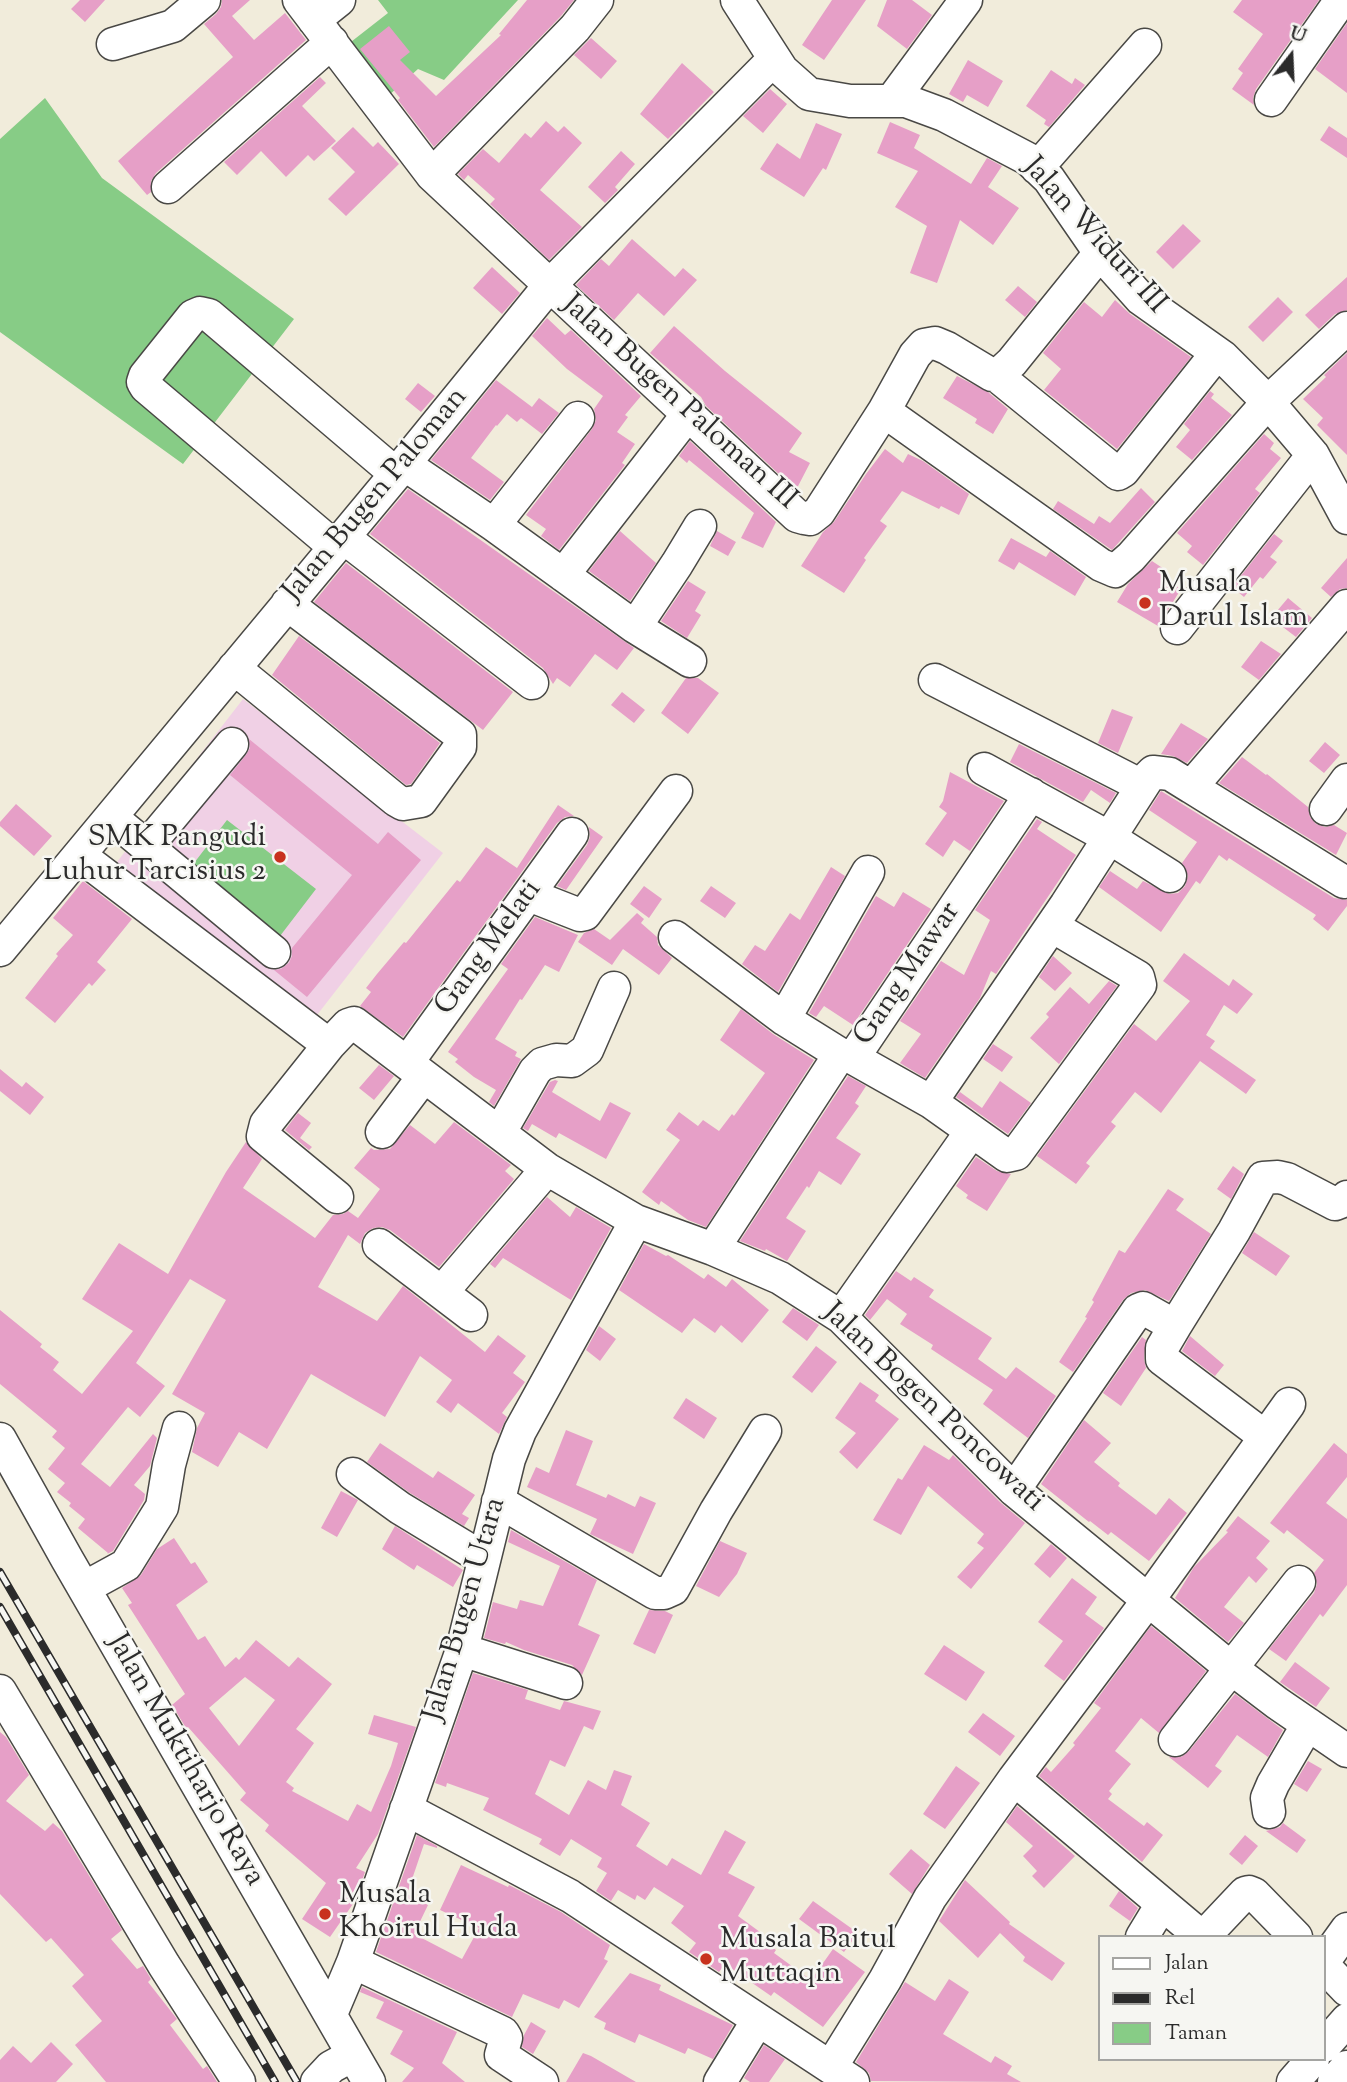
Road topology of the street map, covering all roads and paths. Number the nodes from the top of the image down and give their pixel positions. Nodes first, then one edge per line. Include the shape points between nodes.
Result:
1 (204, 0) edge
2 (339, 0) edge
3 (597, 0) edge
4 (737, 0) edge
5 (966, 0) edge
6 (1341, 0) edge
7 (315, 21) edge
8 (113, 44) dead end
9 (1145, 45) dead end
10 (774, 60) junction
11 (893, 99) junction
12 (1271, 100) dead end
13 (1037, 168) junction
14 (432, 175) junction
15 (168, 187) dead end
16 (1100, 253) junction
17 (549, 286) junction
18 (1347, 328) edge
19 (1217, 353) junction
20 (996, 375) junction
21 (1268, 401) junction
22 (884, 411) junction
23 (689, 413) junction
24 (578, 418) dead end
25 (1313, 455) junction
26 (400, 469) junction
27 (1347, 518) edge
28 (494, 525) junction
29 (700, 526) dead end
30 (339, 542) junction
31 (563, 575) junction
32 (287, 604) junction
33 (1347, 606) edge
34 (635, 627) junction
35 (1177, 628) dead end
36 (691, 661) dead end
37 (234, 668) junction
38 (935, 680) dead end
39 (532, 683) dead end
40 (232, 744) dead end
41 (984, 769) dead end
42 (1347, 780) edge
43 (1142, 786) junction
44 (1191, 787) junction
45 (676, 791) dead end
46 (1031, 794) junction
47 (1325, 809) dead end
48 (111, 817) junction
49 (572, 834) dead end
50 (1110, 838) junction
51 (147, 846) junction
52 (79, 855) junction
53 (869, 872) dead end
54 (1170, 876) dead end
55 (1344, 882) dead end
56 (529, 895) junction
57 (1052, 926) junction
58 (675, 937) dead end
59 (0, 950) edge
60 (274, 951) dead end
61 (614, 988) dead end
62 (784, 1018) junction
63 (339, 1035) junction
64 (846, 1056) junction
65 (416, 1070) junction
66 (931, 1102) junction
67 (382, 1132) dead end
68 (500, 1132) junction
69 (971, 1132) junction
70 (547, 1169) junction
71 (338, 1197) dead end
72 (1347, 1197) edge
73 (636, 1221) junction
74 (379, 1245) dead end
75 (713, 1248) junction
76 (442, 1292) junction
77 (471, 1315) dead end
78 (841, 1317) junction
79 (1175, 1326) junction
80 (1289, 1404) dead end
81 (179, 1428) dead end
82 (765, 1431) dead end
83 (1264, 1436) junction
84 (0, 1439) edge
85 (353, 1474) dead end
86 (1014, 1490) junction
87 (498, 1501) junction
88 (484, 1559) junction
89 (1299, 1582) dead end
90 (84, 1588) junction
91 (1149, 1599) junction
92 (462, 1650) junction
93 (1231, 1668) junction
94 (566, 1683) dead end
95 (0, 1691) edge
96 (1308, 1724) junction
97 (1175, 1740) dead end
98 (1347, 1751) edge
99 (1014, 1779) junction
100 (406, 1809) junction
101 (1269, 1812) dead end
102 (1162, 1904) junction
103 (1347, 1929) edge
104 (1143, 1935) edge
105 (1294, 1935) edge
106 (1326, 1960) edge
107 (353, 1962) junction
108 (1326, 1965) edge
109 (1347, 1990) edge
110 (331, 2014) junction
111 (758, 2020) junction
112 (1347, 2020) edge
113 (1326, 2044) edge
114 (353, 2055) junction
115 (1311, 2061) edge
116 (1347, 2067) edge
117 (842, 2075) edge
118 (239, 2082) edge
119 (317, 2082) edge
120 (369, 2082) edge
121 (542, 2082) edge
122 (720, 2082) edge
123 (1293, 2082) edge
124 (1334, 2082) edge

1 - 8 street via 165,30
2 - 7 street
3 - 14 street
4 - 10 street, Jalan Widuri III
5 - 11 street
6 - 12 street
7 - 14 street, Jalan Bugen Paloman III
7 - 15 street
9 - 13 street
10 - 11 street, Jalan Widuri III via 809,94 850,101
10 - 17 street, Jalan Bugen Paloman
11 - 13 street, Jalan Widuri III via 944,115
13 - 16 street, Jalan Widuri III
14 - 17 street, Jalan Bugen Paloman III
16 - 19 street, Jalan Widuri III via 1141,299
16 - 20 street via 1012,362
17 - 23 street, Jalan Bugen Paloman III
17 - 26 street, Jalan Bugen Paloman
18 - 21 street
19 - 20 street via 1118,474
19 - 21 street, Jalan Widuri III
20 - 22 street via 947,348 924,345
21 - 22 street via 1115,571
21 - 25 street, Jalan Widuri III
22 - 23 street, Jalan Bugen Paloman III via 810,519 797,516
23 - 31 street
24 - 28 street
25 - 27 street, Jalan Widuri III
25 - 35 street
26 - 28 street
26 - 30 street, Jalan Bugen Paloman
26 - 30 street via 209,315 193,316 145,376 146,387
28 - 31 street
29 - 34 street
30 - 32 street, Jalan Bugen Paloman
30 - 39 street
31 - 34 street
32 - 37 street, Jalan Bugen Paloman
32 - 37 street via 460,735 460,747 421,801 402,804 396,800
33 - 44 street
34 - 36 street
37 - 48 street, Jalan Bugen Paloman
38 - 43 street
40 - 51 street
41 - 46 street
42 - 47 street
43 - 44 street via 1153,772 1159,772
43 - 50 street
44 - 55 street
45 - 56 street via 585,914
46 - 50 street
46 - 64 street, Gang Mawar
48 - 51 street
48 - 52 street, Jalan Bugen Paloman
49 - 56 street, Gang Melati
50 - 54 street
50 - 57 street
51 - 60 street
52 - 59 street, Jalan Bugen Paloman
52 - 63 street, Jalan Bogen Poncowati
53 - 62 street
56 - 65 street, Gang Melati
57 - 66 street
57 - 69 street via 1138,977 1140,985 1012,1156
58 - 62 street
61 - 68 street via 587,1050 572,1061 542,1064
62 - 64 street
63 - 65 street, Jalan Bogen Poncowati via 358,1025
63 - 71 street via 267,1124 263,1136
64 - 66 street
64 - 75 street, Gang Mawar
65 - 67 street, Gang Melati
65 - 68 street, Jalan Bogen Poncowati
66 - 69 street
68 - 70 street, Jalan Bogen Poncowati
69 - 78 street
70 - 73 street, Jalan Bogen Poncowati
70 - 76 street
72 - 79 street via 1335,1204 1287,1179 1263,1178
73 - 75 street, Jalan Bogen Poncowati
73 - 87 street, Jalan Bugen Utara via 520,1431
74 - 76 street
75 - 78 street, Jalan Bogen Poncowati via 780,1278
76 - 77 street
78 - 86 street, Jalan Bogen Poncowati
79 - 83 street via 1161,1359
79 - 86 street via 1143,1308 1138,1310
80 - 83 street
81 - 90 street via 162,1507 126,1565
82 - 87 street via 673,1589 664,1593 655,1593
83 - 91 street
84 - 90 street, Jalan Muktiharjo Raya
85 - 88 street
86 - 91 street, Jalan Bogen Poncowati
87 - 88 street, Jalan Bugen Utara
88 - 92 street, Jalan Bugen Utara
89 - 93 street
90 - 110 street, Jalan Muktiharjo Raya
91 - 93 street, Jalan Bogen Poncowati
91 - 99 street
92 - 94 street
92 - 100 street, Jalan Bugen Utara
93 - 96 street, Jalan Bogen Poncowati
93 - 97 street
95 - 118 street
96 - 98 street, Jalan Bogen Poncowati
96 - 101 street via 1273,1784 1267,1798
99 - 102 street
99 - 117 street via 930,1898 885,1980
100 - 107 street, Jalan Bugen Utara
100 - 111 street via 570,1896
102 - 104 street
102 - 105 street via 1203,1934 1250,1892
103 - 106 street
107 - 110 street, Jalan Bugen Utara
107 - 121 street via 503,2033 501,2055
108 - 109 street
110 - 114 street, Jalan Muktiharjo Raya
111 - 117 street
111 - 122 street
112 - 113 street
114 - 119 street via 331,2067
114 - 120 street, Jalan Muktiharjo Raya
115 - 123 street
116 - 124 street

